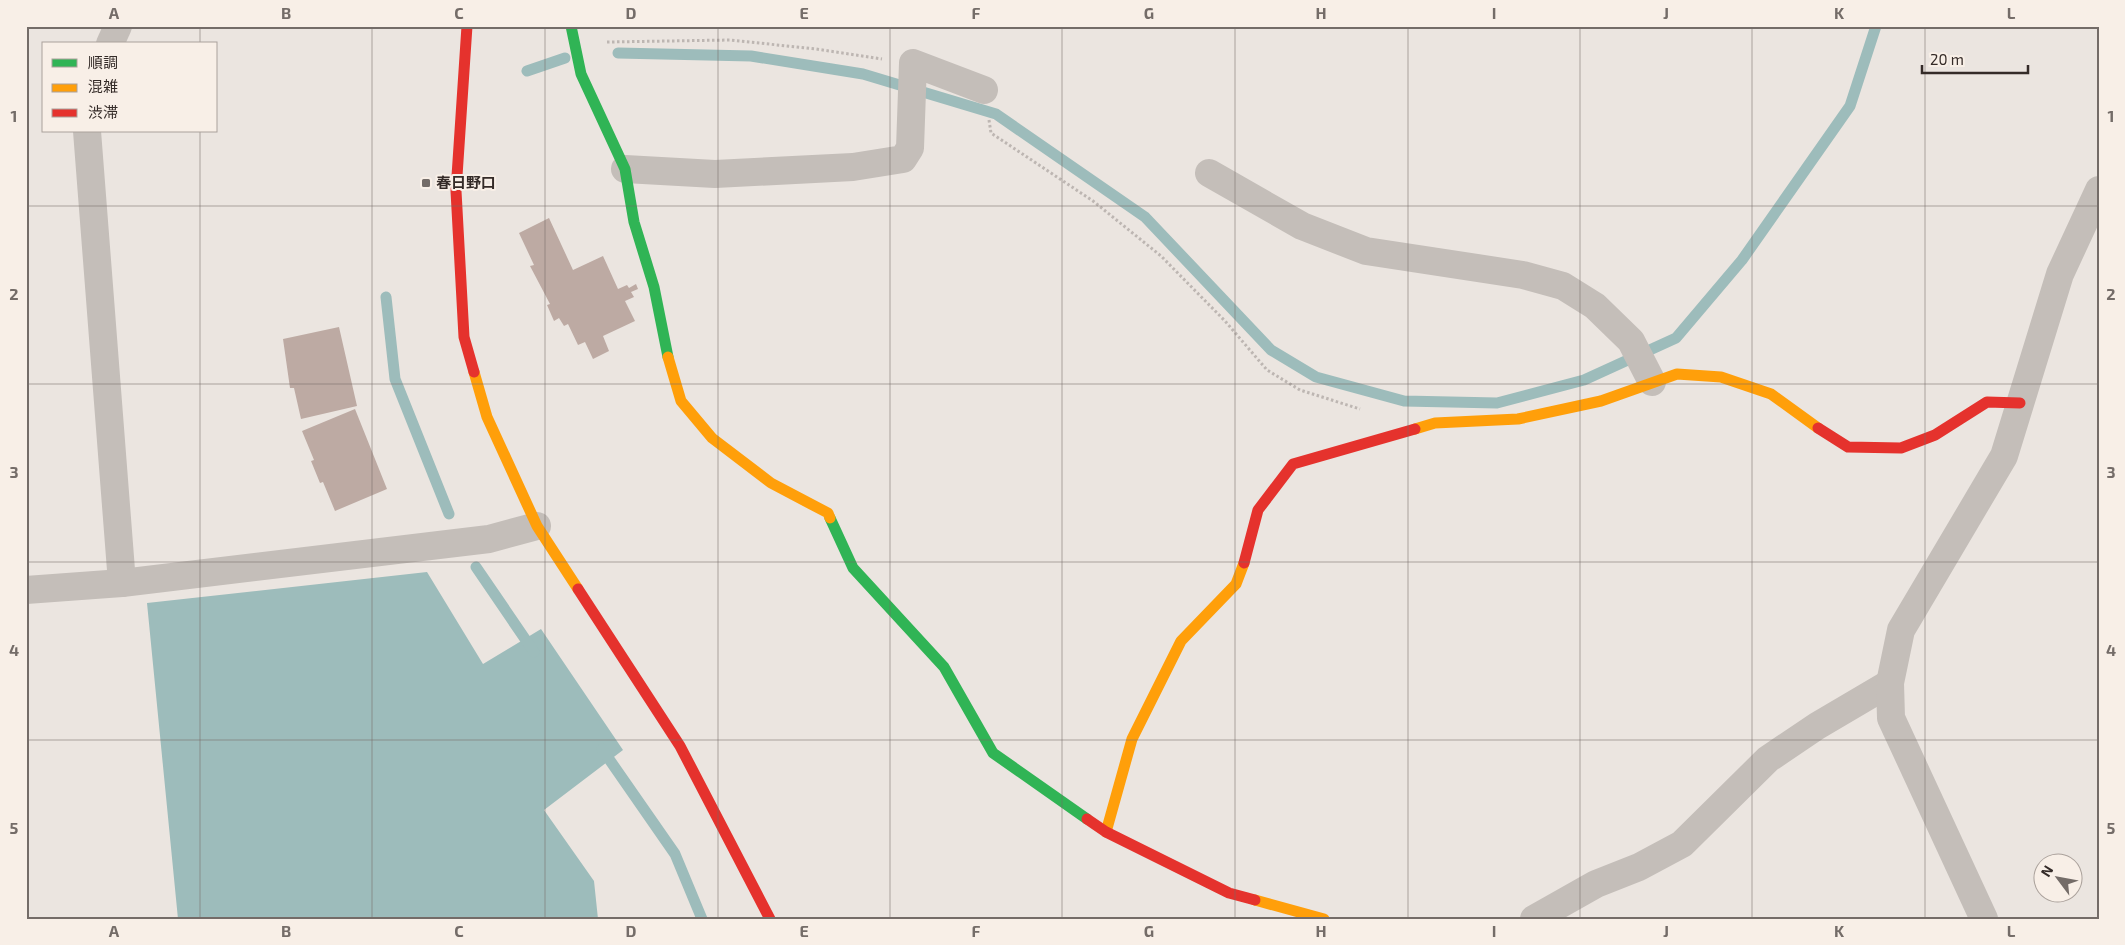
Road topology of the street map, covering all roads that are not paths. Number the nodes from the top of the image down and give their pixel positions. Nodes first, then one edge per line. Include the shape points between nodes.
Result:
1 (118, 26) edge
2 (467, 26) edge
3 (571, 26) edge
4 (111, 42) edge
5 (984, 90) dead end
6 (87, 132) edge
7 (625, 169) junction
8 (1209, 173) dead end
9 (2099, 190) edge
10 (1652, 382) junction
11 (2020, 403) junction
12 (537, 526) junction
13 (122, 583) junction
14 (26, 590) edge
15 (1890, 683) junction
16 (1106, 832) junction
17 (770, 919) edge
18 (1324, 919) edge
19 (1534, 919) edge
20 (1984, 919) edge

1 - 4 street
2 - 12 street via 456,191 464,337 487,417
3 - 7 street via 581,74
5 - 7 street via 912,64 910,148 903,158 853,167 715,174
6 - 13 street
7 - 16 street via 634,222 682,401 712,438 771,483 828,513 853,568 944,667 993,753
8 - 10 street via 1302,226 1366,251 1523,274 1563,286 1595,306 1631,341
9 - 11 street via 2060,274
10 - 11 street via 1677,374 1721,376 1771,394 1848,447 1901,448 1935,435 1987,402
10 - 16 street via 1601,401 1518,419 1436,423 1293,464 1258,510 1249,552 1236,584 1181,641 1132,739
11 - 15 street via 2004,456 1901,630
12 - 13 street via 489,539
12 - 17 street via 680,746
13 - 14 street
15 - 19 street via 1768,759 1682,844 1639,868 1596,884
15 - 20 street via 1891,718
16 - 18 street via 1229,893

